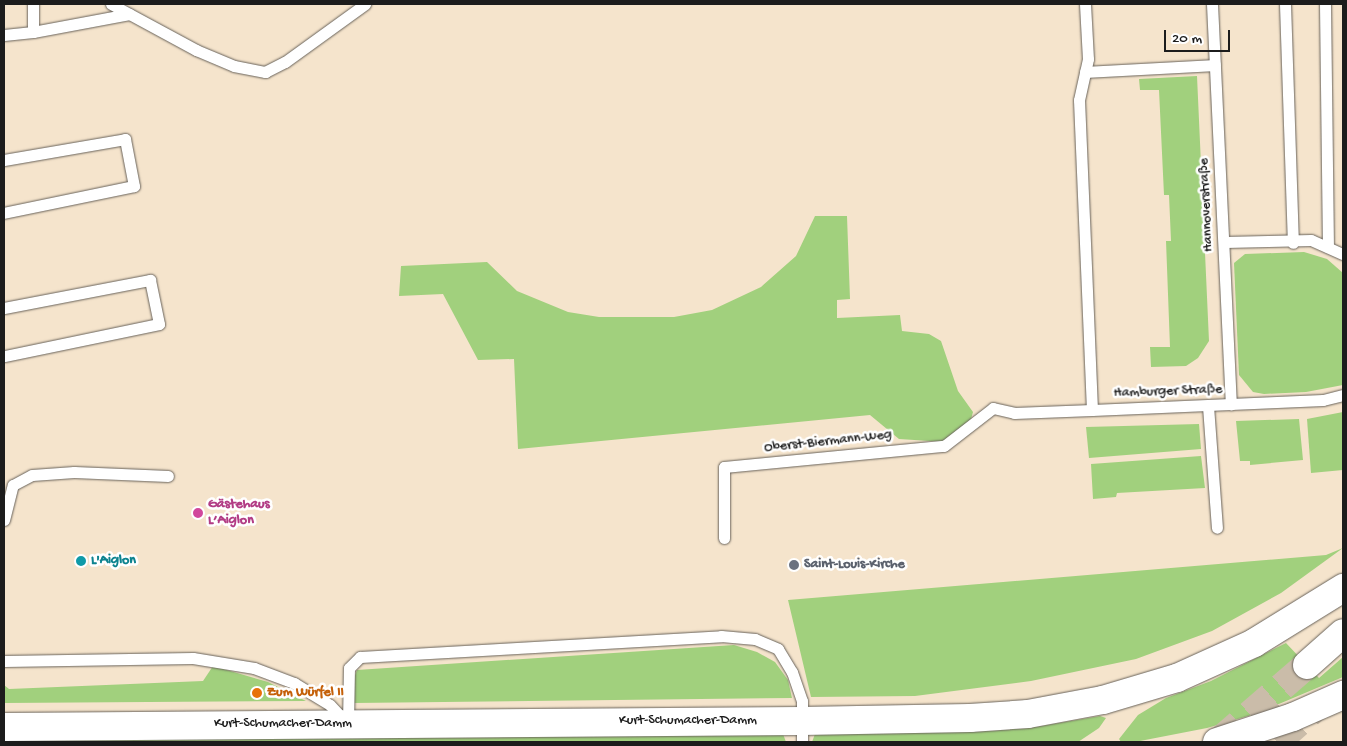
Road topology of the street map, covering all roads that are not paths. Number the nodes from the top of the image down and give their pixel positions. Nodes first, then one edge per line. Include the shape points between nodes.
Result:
1 (33, 4) edge
2 (111, 4) edge
3 (365, 4) edge
4 (1085, 4) edge
5 (1212, 4) edge
6 (1285, 4) edge
7 (1325, 4) edge
8 (129, 14) junction
9 (33, 32) junction
10 (4, 35) edge
11 (1215, 66) junction
12 (1085, 72) junction
13 (4, 160) edge
14 (4, 213) edge
15 (1224, 242) junction
16 (1293, 243) junction
17 (1328, 247) junction
18 (1343, 254) edge
19 (4, 308) edge
20 (4, 356) edge
21 (1343, 395) edge
22 (1231, 405) junction
23 (1208, 406) junction
24 (993, 408) joint
25 (1092, 410) junction
26 (168, 476) dead end
27 (4, 520) edge
28 (1217, 528) dead end
29 (724, 538) dead end
30 (1343, 588) edge
31 (1343, 633) edge
32 (4, 660) edge
33 (1307, 665) tunnel mouth
34 (1343, 695) edge
35 (348, 724) junction
36 (4, 727) edge
37 (802, 731) edge
38 (1217, 742) edge

1 - 9 lane
2 - 8 lane
3 - 8 lane via 265,72 234,66
4 - 12 lane via 1088,60
5 - 11 lane, Hannoverstraße
6 - 16 lane
7 - 17 lane
8 - 9 lane
9 - 10 lane
11 - 12 lane
11 - 15 lane, Hannoverstraße
12 - 25 lane via 1079,100
13 - 14 lane via 125,138 134,186
15 - 16 lane
15 - 22 lane, Hannoverstraße
16 - 17 lane via 1311,240
17 - 18 lane
19 - 20 lane via 150,280 159,324
21 - 22 lane, Hamburger Straße via 1323,400
22 - 23 lane, Hamburger Straße
23 - 25 lane, Hamburger Straße
23 - 28 lane
24 - 25 lane, Hamburger Straße via 1014,413
24 - 29 lane, Oberst-Biermann-Weg via 944,446 724,467
26 - 27 lane via 74,472 32,475 13,485
30 - 37 main road, Kurt-Schumacher-Damm via 1279,629 1219,660 1177,678 1102,700 989,717
31 - 33 main road
32 - 35 lane via 193,658 254,668 294,682 330,705
34 - 38 main road via 1293,717
35 - 36 main road, Kurt-Schumacher-Damm
35 - 37 main road, Kurt-Schumacher-Damm
35 - 37 lane via 349,668 360,657 721,636 755,639 778,649 798,687

